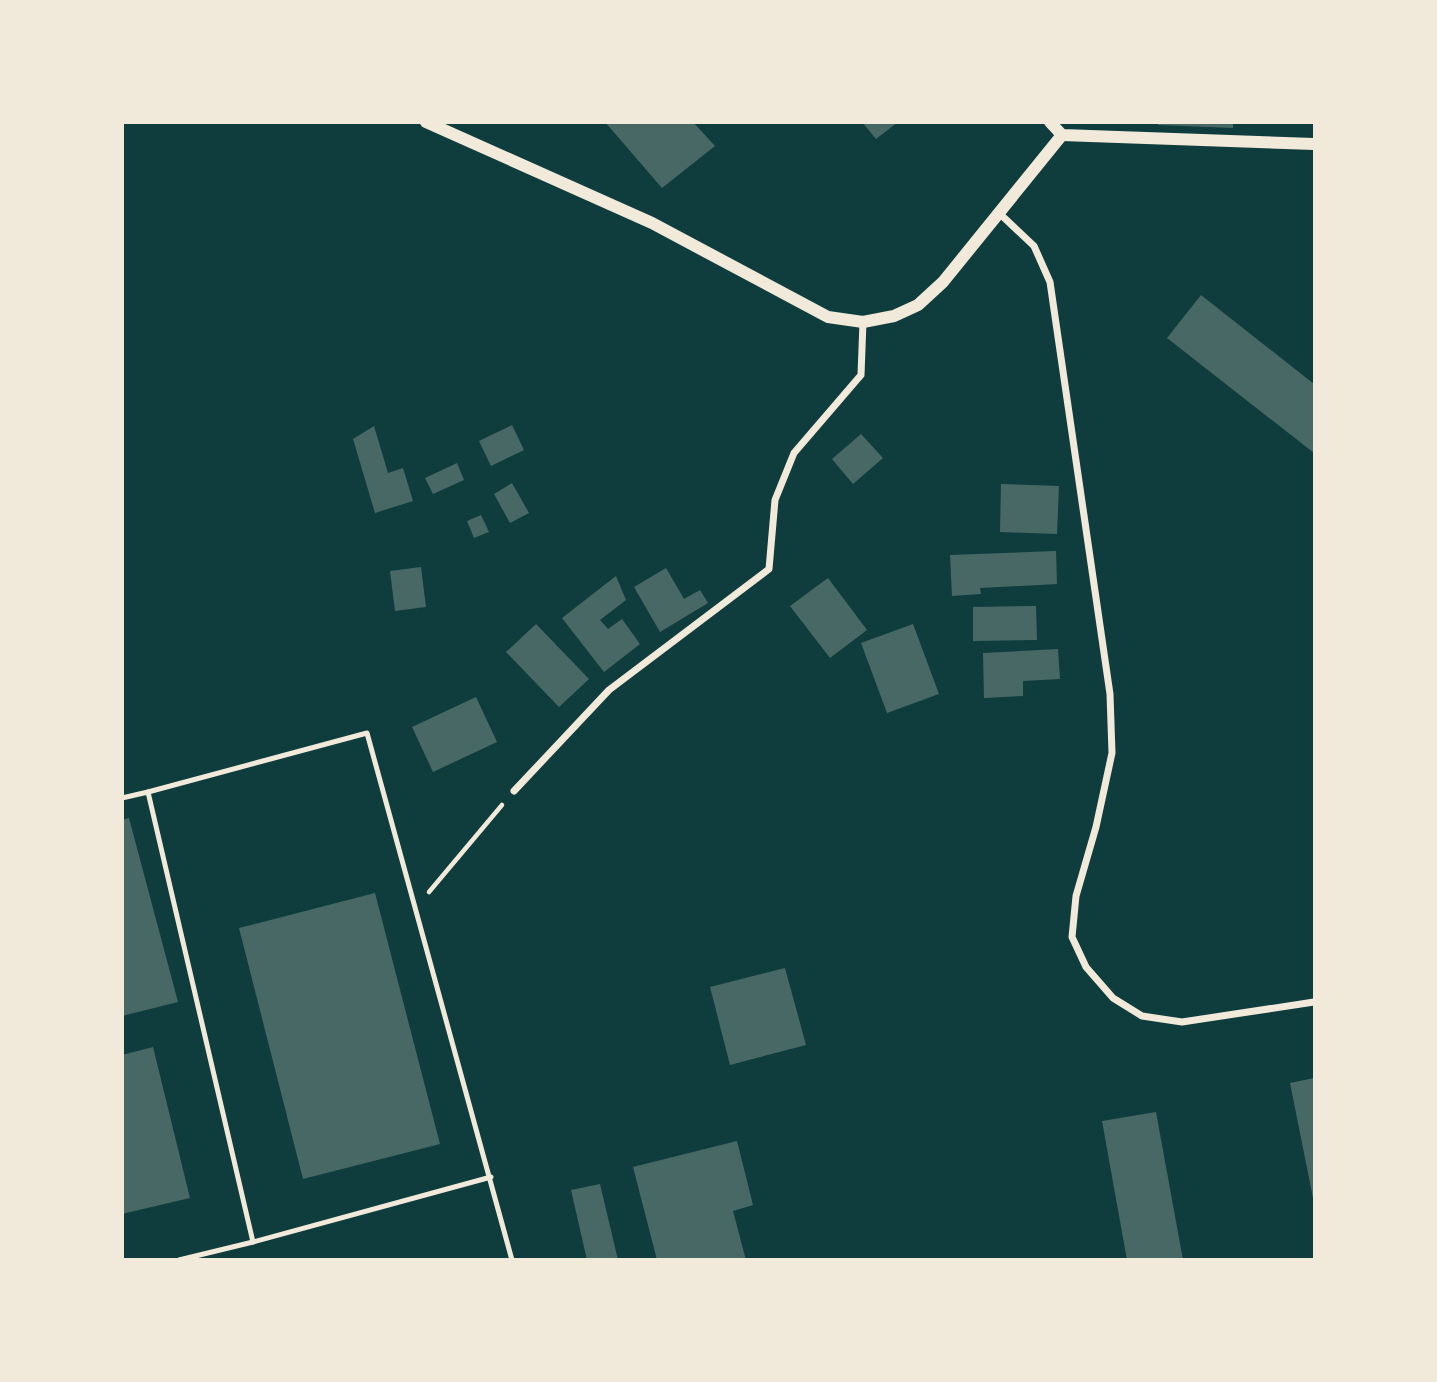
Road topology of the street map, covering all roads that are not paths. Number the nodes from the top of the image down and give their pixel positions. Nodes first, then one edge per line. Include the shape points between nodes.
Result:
1 (426, 122) edge
2 (1050, 122) edge
3 (1062, 135) junction
4 (1314, 144) edge
5 (999, 213) junction
6 (863, 322) junction
7 (514, 791) road end
8 (148, 792) junction
9 (122, 798) edge
10 (1314, 1002) edge
11 (491, 1177) junction
12 (253, 1242) junction
13 (179, 1259) edge
14 (512, 1259) edge

1 - 6 street via 652,223 828,317
2 - 3 street
3 - 4 street
3 - 5 street
5 - 6 street via 943,282 918,305
5 - 10 street via 1034,246 1050,282 1110,694 1112,753 1076,896 1072,937 1086,967 1112,998 1142,1016 1182,1021
6 - 7 street via 860,375 794,453 775,499 769,569 608,690
8 - 9 lane
8 - 11 lane via 367,733
8 - 12 lane
11 - 12 lane
11 - 14 lane
12 - 13 lane

